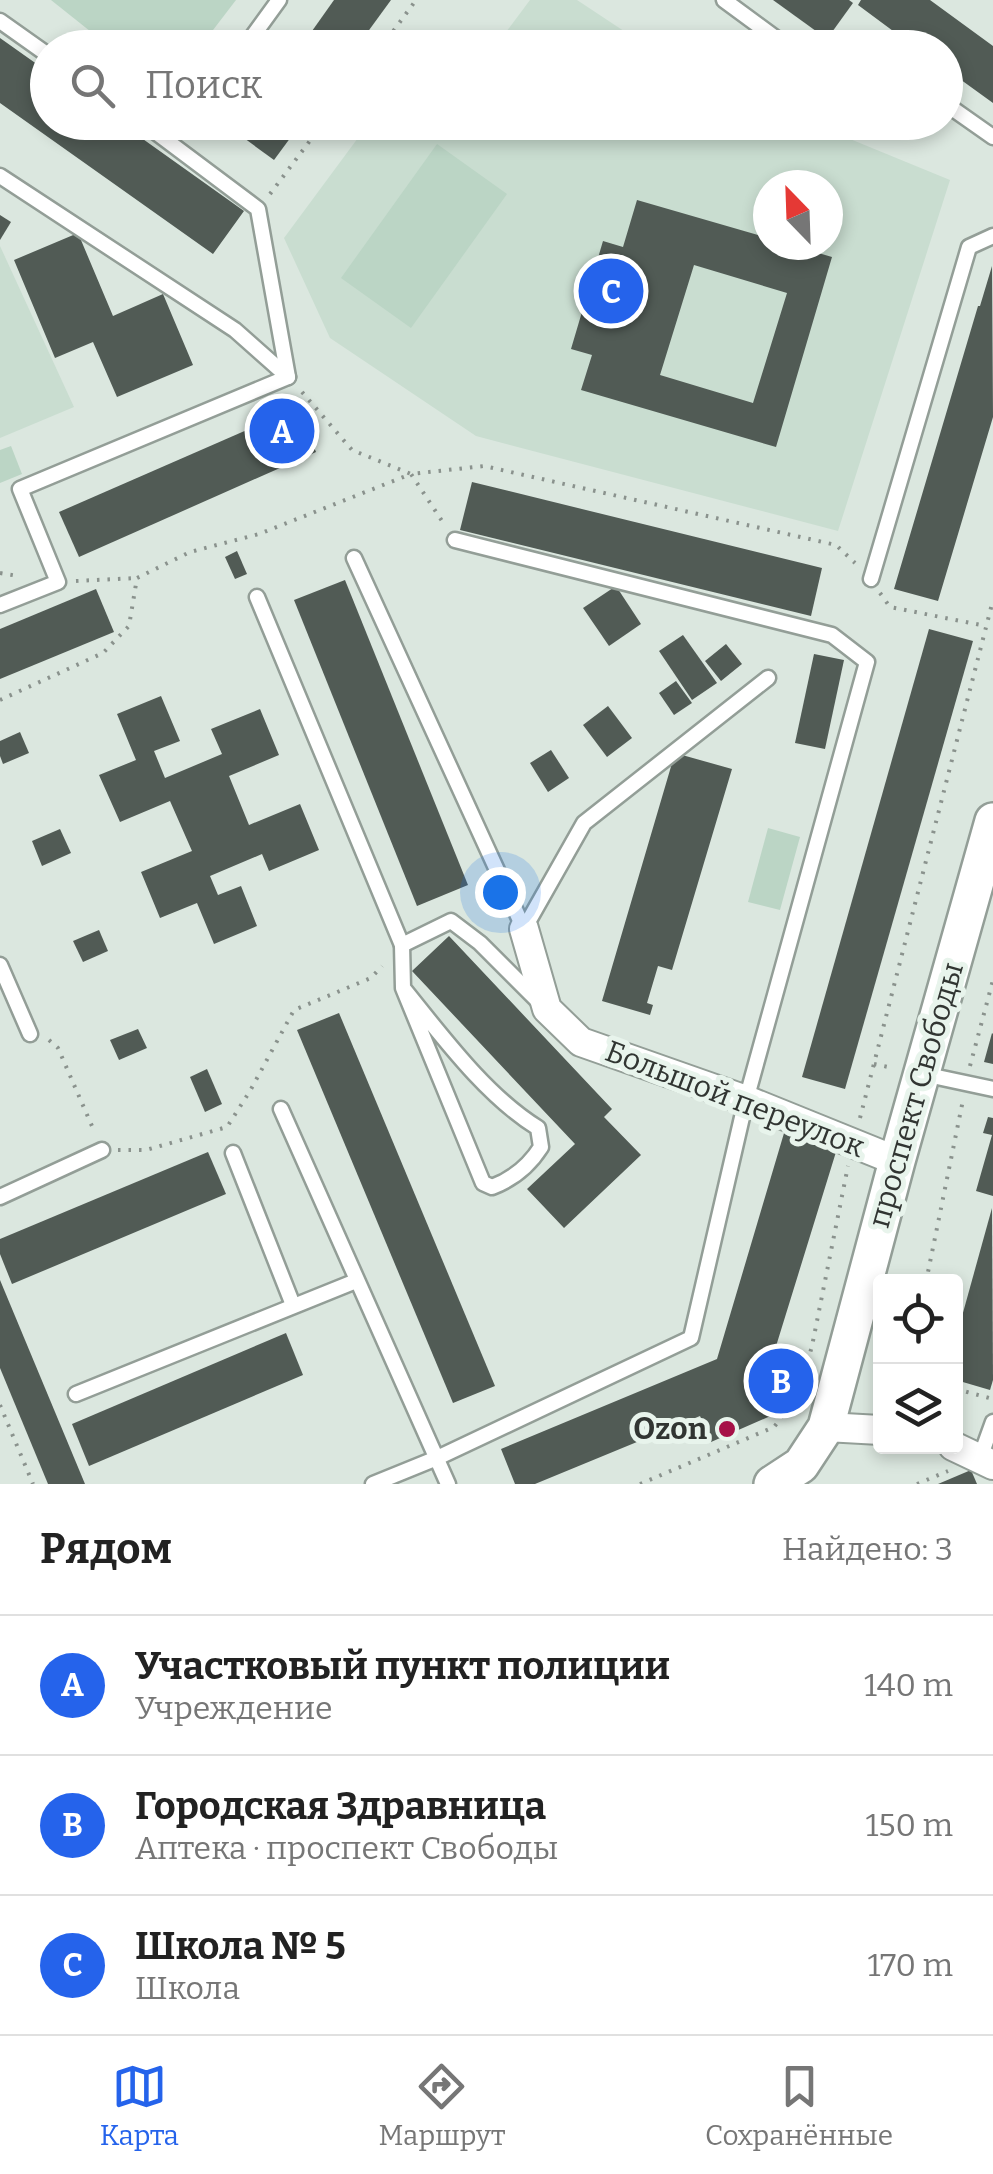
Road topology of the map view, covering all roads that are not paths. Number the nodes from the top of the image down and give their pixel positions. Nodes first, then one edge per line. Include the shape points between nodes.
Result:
1 (279, 0) edge
2 (724, 0) edge
3 (0, 21) edge
4 (257, 30) edge
5 (765, 30) edge
6 (30, 42) edge
7 (963, 116) edge
8 (993, 136) edge
9 (166, 140) edge
10 (0, 176) edge
11 (993, 236) edge
12 (288, 377) junction
13 (455, 540) road end
14 (354, 558) dead end
15 (871, 580) road end
16 (257, 598) dead end
17 (0, 605) edge
18 (768, 678) dead end
19 (993, 822) edge
20 (524, 929) junction
21 (402, 945) junction
22 (0, 965) edge
23 (404, 988) junction
24 (547, 1009) junction
25 (30, 1034) road end
26 (922, 1074) junction
27 (993, 1088) edge
28 (746, 1100) junction
29 (281, 1109) dead end
30 (102, 1150) road end
31 (234, 1153) dead end
32 (898, 1161) junction
33 (0, 1196) edge
34 (356, 1281) junction
35 (293, 1305) junction
36 (76, 1394) dead end
37 (993, 1422) edge
38 (826, 1427) junction
39 (873, 1430) edge
40 (963, 1450) edge
41 (437, 1458) junction
42 (987, 1461) edge
43 (794, 1478) edge
44 (373, 1484) edge
45 (448, 1484) edge

1 - 4 lane
2 - 5 lane
3 - 6 lane
7 - 8 lane
9 - 12 lane via 258,209
10 - 12 lane via 235,330
11 - 15 lane via 969,247
12 - 17 lane via 20,489 58,582
13 - 28 lane via 832,635 866,662
14 - 20 lane
16 - 21 lane
18 - 20 lane via 584,823
19 - 26 street, проспект Свободы
20 - 24 street
21 - 23 lane
21 - 24 lane via 451,921
22 - 25 lane
23 - 23 lane via 483,1182 492,1188 506,1182 541,1147 538,1128 477,1075
24 - 28 street, Большой переулок via 582,1042
26 - 27 lane
26 - 32 street, проспект Свободы
28 - 32 street, Большой переулок
28 - 41 lane via 691,1338
29 - 34 lane
30 - 33 lane
31 - 35 lane
32 - 38 street, проспект Свободы
34 - 35 lane
34 - 41 lane
35 - 36 lane
37 - 42 lane
38 - 39 street
38 - 43 street, проспект Свободы
40 - 42 street
41 - 44 lane
41 - 45 lane

